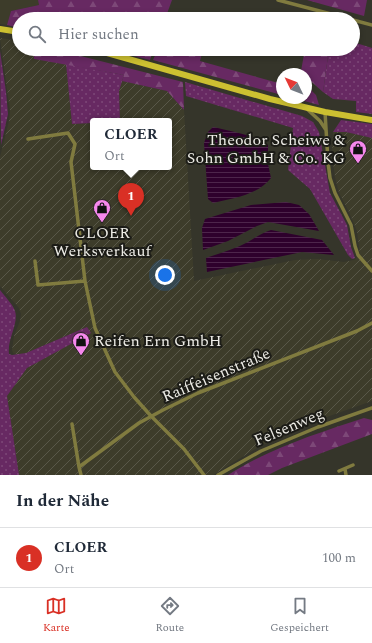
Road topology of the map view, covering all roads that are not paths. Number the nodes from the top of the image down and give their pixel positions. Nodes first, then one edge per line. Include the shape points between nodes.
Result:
1 (278, 0) edge
2 (323, 12) edge
3 (360, 22) edge
4 (372, 25) edge
5 (0, 29) edge
6 (12, 31) edge
7 (117, 56) edge
8 (304, 107) junction
9 (325, 112) junction
10 (372, 120) edge
11 (326, 130) junction
12 (28, 139) dead end
13 (36, 261) dead end
14 (372, 271) edge
15 (85, 281) junction
16 (372, 323) edge
17 (372, 408) edge
18 (151, 416) junction
19 (72, 424) dead end
20 (353, 465) dead end
21 (79, 468) junction
22 (345, 469) junction
23 (338, 472) dead end
24 (81, 475) edge
25 (204, 475) edge
26 (218, 475) edge
27 (346, 475) edge

1 - 2 street
3 - 4 street
5 - 6 main road
7 - 8 main road
8 - 9 main road
8 - 11 street
9 - 10 main road
9 - 11 street
11 - 14 street via 330,178 351,225 358,255
12 - 15 street via 68,133 75,144 71,162
13 - 15 street via 38,285
15 - 18 street via 95,328 115,372
16 - 18 street, Raiffeisenstraße via 198,393
17 - 26 street, Felsenweg via 261,451
18 - 21 street, Raiffeisenstraße
18 - 25 street
19 - 21 street
20 - 22 street
21 - 24 street
22 - 23 street
22 - 27 street

